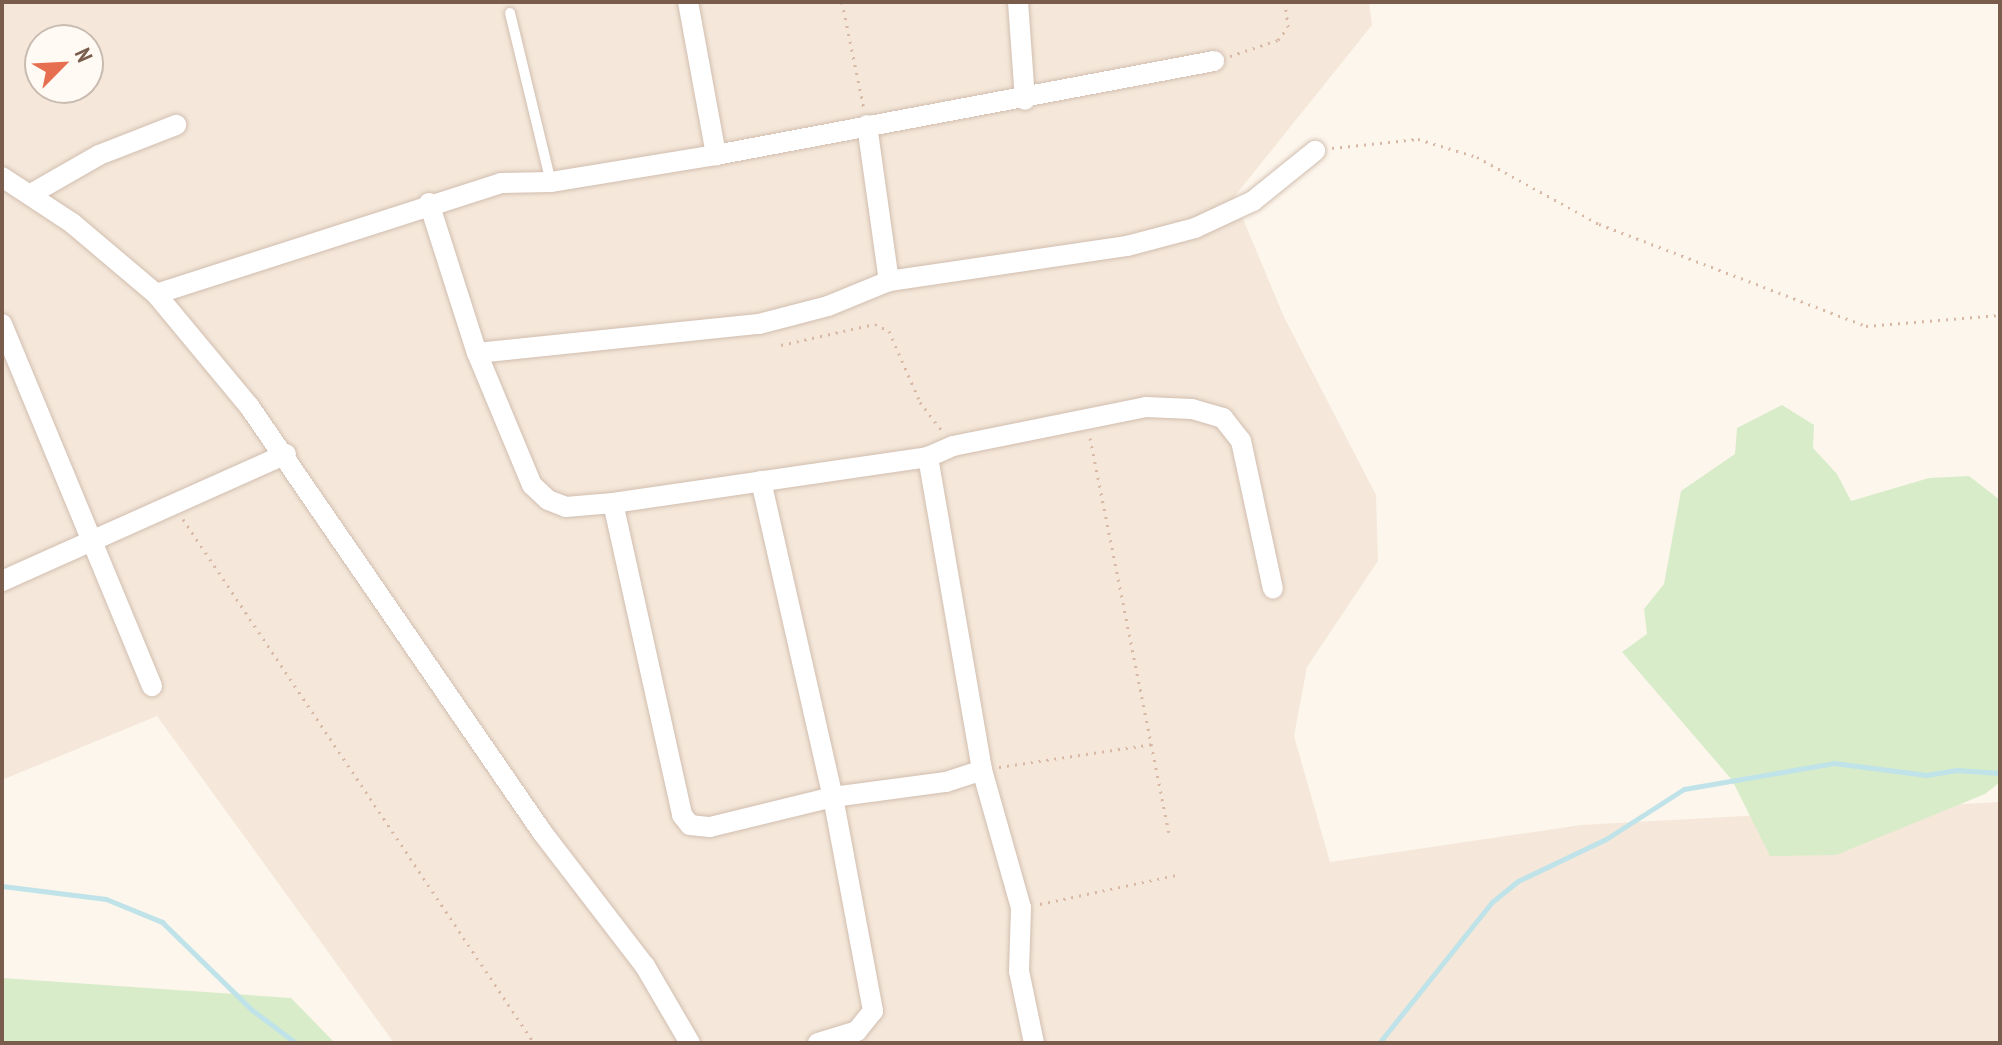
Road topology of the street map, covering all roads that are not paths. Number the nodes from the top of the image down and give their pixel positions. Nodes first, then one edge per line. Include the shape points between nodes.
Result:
1 (688, 2) edge
2 (1018, 2) edge
3 (510, 13) dead end
4 (1214, 61) road end
5 (1025, 100) junction
6 (176, 125) dead end
7 (867, 125) junction
8 (1315, 151) road end
9 (716, 155) junction
10 (2, 177) edge
11 (551, 182) junction
12 (31, 194) junction
13 (429, 203) junction
14 (889, 281) junction
15 (156, 294) junction
16 (2, 324) edge
17 (477, 353) junction
18 (286, 454) junction
19 (928, 457) junction
20 (761, 481) junction
21 (613, 503) junction
22 (95, 542) junction
23 (2, 581) edge
24 (1273, 589) dead end
25 (152, 686) dead end
26 (982, 770) junction
27 (833, 797) junction
28 (690, 1043) edge
29 (818, 1043) edge
30 (1034, 1043) edge

1 - 9 street
2 - 5 street
3 - 11 lane
4 - 5 street
5 - 7 street
6 - 12 street via 99,155
7 - 9 street
7 - 14 street
8 - 14 street via 1267,193 1195,228 1093,252
9 - 11 street
10 - 12 street
11 - 13 street via 501,183
12 - 15 street
13 - 15 street
13 - 17 street
14 - 17 street via 828,306 759,324
15 - 18 street
16 - 22 street
17 - 21 street via 532,485 566,507
18 - 22 street
18 - 28 street via 542,832 645,966
19 - 20 street
19 - 24 street via 953,446 1146,407 1192,409 1223,418 1241,441 1251,468
19 - 26 street
20 - 21 street
20 - 27 street
21 - 27 street via 682,815 690,825 710,827
22 - 23 street
22 - 25 street
26 - 27 street via 946,782
26 - 30 street via 1021,908 1019,971
27 - 29 street via 873,1011 857,1031

